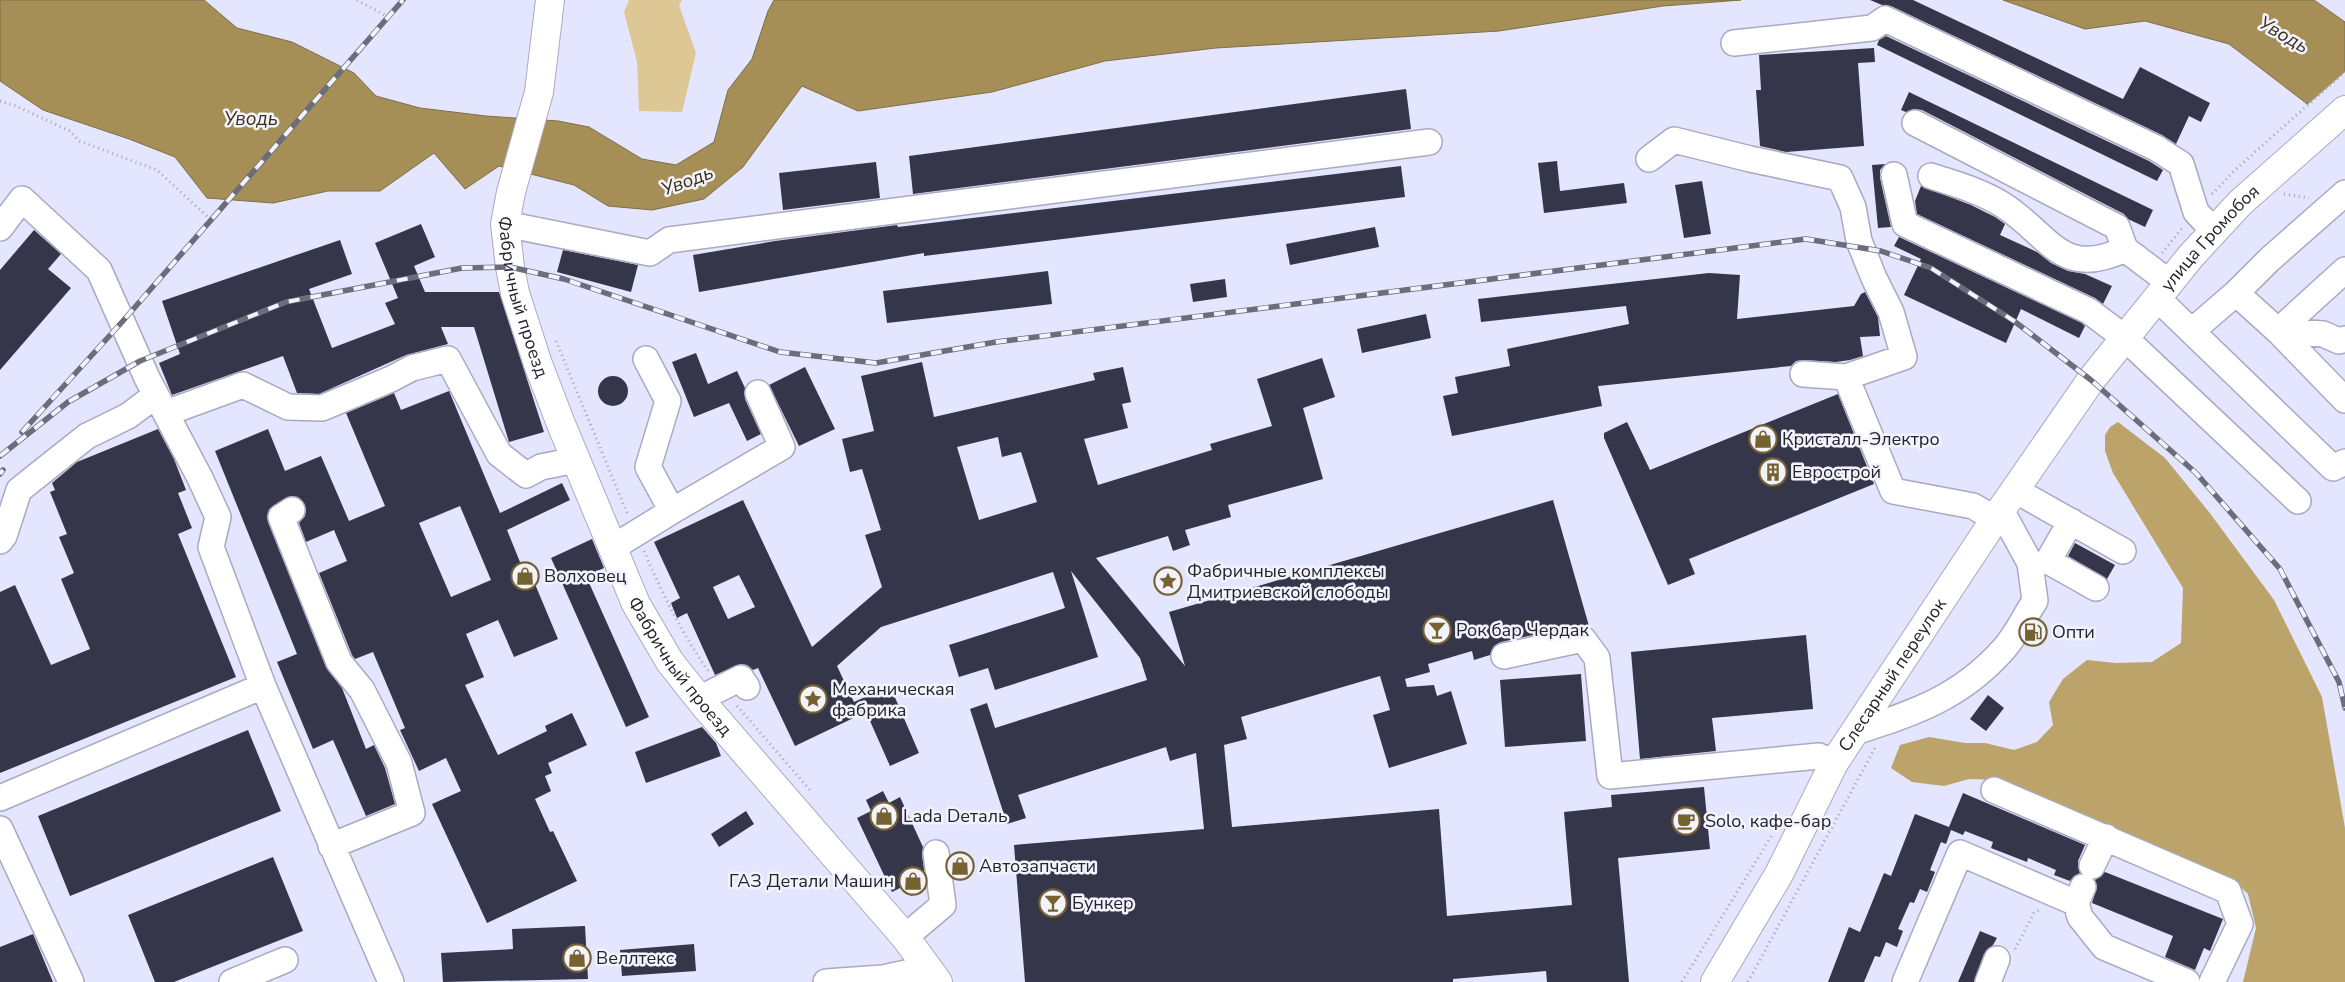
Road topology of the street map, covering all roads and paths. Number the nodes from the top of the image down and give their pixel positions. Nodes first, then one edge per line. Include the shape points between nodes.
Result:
1 (357, 0) edge
2 (550, 0) edge
3 (388, 17) dead end
4 (1734, 43) dead end
5 (2345, 72) edge
6 (0, 101) edge
7 (2345, 110) edge
8 (1915, 123) dead end
9 (2281, 128) dead end
10 (1429, 142) dead end
11 (1649, 159) dead end
12 (1894, 175) dead end
13 (1931, 176) dead end
14 (2345, 193) edge
15 (211, 220) dead end
16 (505, 224) junction
17 (0, 228) edge
18 (2214, 231) junction
19 (2125, 249) junction
20 (2345, 270) edge
21 (2163, 291) junction
22 (2236, 293) junction
23 (2192, 331) junction
24 (2278, 331) junction
25 (553, 334) dead end
26 (2125, 338) junction
27 (2345, 339) edge
28 (646, 359) dead end
29 (1803, 374) dead end
30 (1846, 377) junction
31 (2091, 380) joint
32 (758, 393) dead end
33 (2345, 400) edge
34 (161, 404) junction
35 (576, 460) junction
36 (2345, 462) edge
37 (2298, 501) dead end
38 (2004, 506) junction
39 (292, 510) dead end
40 (672, 511) junction
41 (2071, 521) junction
42 (636, 534) junction
43 (0, 541) edge
44 (612, 548) junction
45 (2123, 551) dead end
46 (2096, 588) dead end
47 (1504, 656) dead end
48 (263, 686) junction
49 (747, 686) dead end
50 (710, 694) junction
51 (1890, 721) junction
52 (1855, 732) junction
53 (1834, 763) junction
54 (1994, 790) dead end
55 (0, 798) edge
56 (816, 798) dead end
57 (0, 829) edge
58 (1775, 830) dead end
59 (2106, 837) junction
60 (331, 846) junction
61 (936, 853) dead end
62 (2084, 885) junction
63 (2034, 914) dead end
64 (905, 937) junction
65 (2022, 938) dead end
66 (1997, 959) dead end
67 (284, 960) dead end
68 (934, 975) edge
69 (71, 982) edge
70 (232, 982) edge
71 (391, 982) edge
72 (826, 982) edge
73 (1682, 982) edge
74 (1714, 982) edge
75 (1748, 982) edge
76 (1905, 982) edge
77 (1988, 982) edge
78 (2188, 982) edge
79 (2212, 982) edge

1 - 3 path
2 - 16 main road, Фабричный проезд via 539,92
4 - 18 street via 1872,28 1885,19 2156,148 2181,164 2196,212
5 - 9 path
6 - 15 path via 70,131 79,141 157,170
7 - 18 main road, улица Громобоя via 2240,203
8 - 19 street via 2117,227
10 - 16 street via 669,240 650,253
11 - 30 street via 1674,140 1840,178 1854,207 1859,241 1891,312 1904,357
12 - 26 street via 1905,224 2089,311
13 - 19 street via 1965,187 2002,205 2067,257 2090,260
14 - 22 street
16 - 35 main road, Фабричный проезд via 515,293 538,364
17 - 34 street via 22,199 99,270
18 - 21 main road, улица Громобоя
19 - 21 street
20 - 24 street
21 - 23 street
21 - 26 main road, улица Громобоя
22 - 23 street
22 - 24 street
23 - 36 street via 2333,468
24 - 27 street via 2323,334 2339,341
24 - 33 street
25 - 42 path
26 - 31 main road, улица Громобоя
26 - 37 street
28 - 40 street via 668,400 648,467
29 - 30 street
30 - 38 street via 1893,491 1973,506
31 - 38 main road, Слесарный переулок
32 - 40 street via 782,447
34 - 35 street via 244,385 288,407 322,408 412,368 448,359 499,454 519,470 526,475 542,467
34 - 43 street via 87,436 19,490
34 - 48 street via 218,517 211,548
35 - 44 main road, Фабричный проезд
38 - 41 street
38 - 51 street via 2030,563 2035,601 2002,651 1968,683 1928,707
38 - 52 main road, Слесарный переулок
39 - 60 street via 280,517 339,662 362,690 399,763 412,813
40 - 42 street
41 - 45 street
41 - 46 street via 2048,561
42 - 44 street
42 - 50 path via 692,649
44 - 50 main road, Фабричный проезд via 636,604 670,662
47 - 53 street via 1583,639 1597,658 1610,776 1819,756
48 - 55 street
48 - 60 street
49 - 50 street via 741,678
50 - 56 path via 779,753
50 - 64 main road, Фабричный проезд
51 - 52 street
51 - 75 path
52 - 53 main road, Слесарный переулок
53 - 74 main road, Слесарный переулок via 1779,874
54 - 59 street
57 - 69 street
58 - 73 path
59 - 62 street
59 - 79 street via 2228,891 2240,924
60 - 71 street
61 - 64 street via 943,905
62 - 76 street via 1960,853
62 - 78 street via 2080,917 2104,947
63 - 65 path
64 - 68 main road, Фабричный проезд
66 - 77 street
67 - 70 street
68 - 72 street

